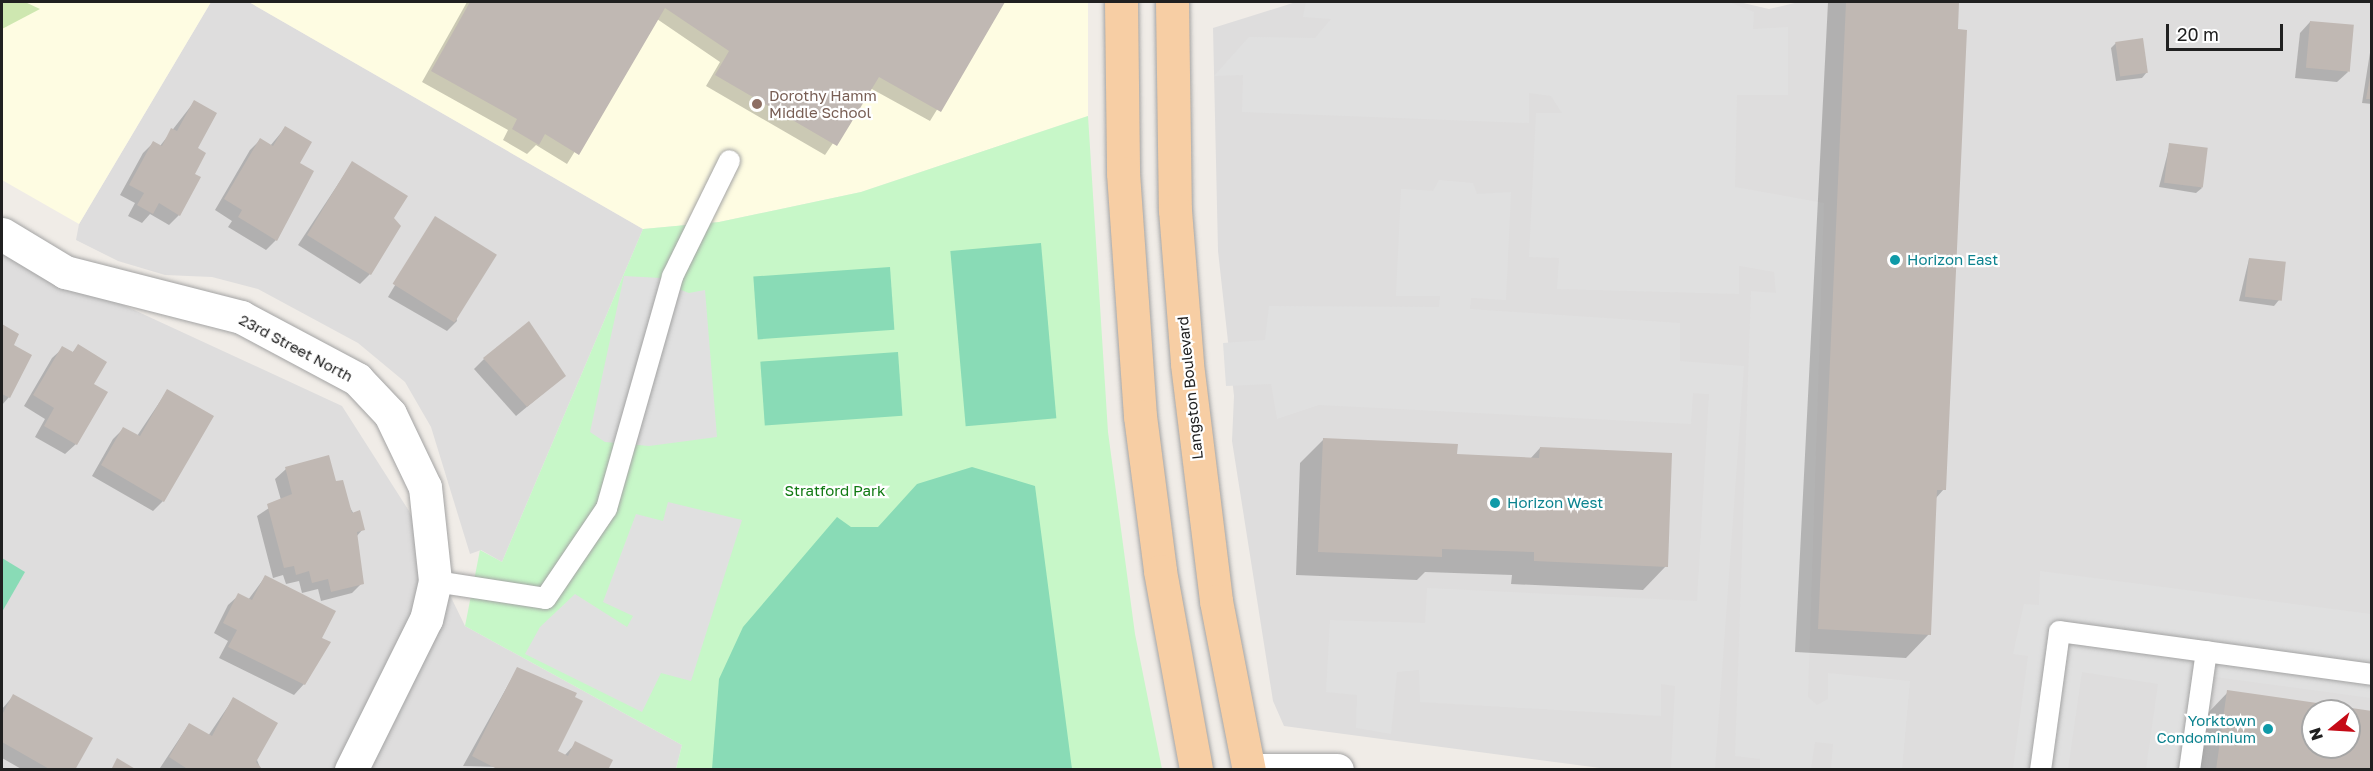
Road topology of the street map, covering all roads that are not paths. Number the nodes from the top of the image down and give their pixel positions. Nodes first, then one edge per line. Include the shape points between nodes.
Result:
1 (1121, 2) edge
2 (1172, 2) edge
3 (729, 160) dead end
4 (2, 234) edge
5 (435, 581) junction
6 (2206, 651) junction
7 (2372, 674) edge
8 (351, 770) edge
9 (1196, 770) edge
10 (1248, 770) edge
11 (1257, 770) edge
12 (1337, 770) edge
13 (2040, 770) edge
14 (2189, 770) edge

1 - 9 main road via 1124,194 1140,416 1165,604
2 - 10 main road, Langston Boulevard via 1175,210 1187,364 1216,601
3 - 5 lane via 672,276 606,508 545,598
4 - 5 street, 23rd Street North via 65,272 241,317 357,379 390,414 413,451 432,528
5 - 8 street, 23rd Street North via 426,619
6 - 7 lane
6 - 13 lane via 2059,632
6 - 14 lane
11 - 12 street

